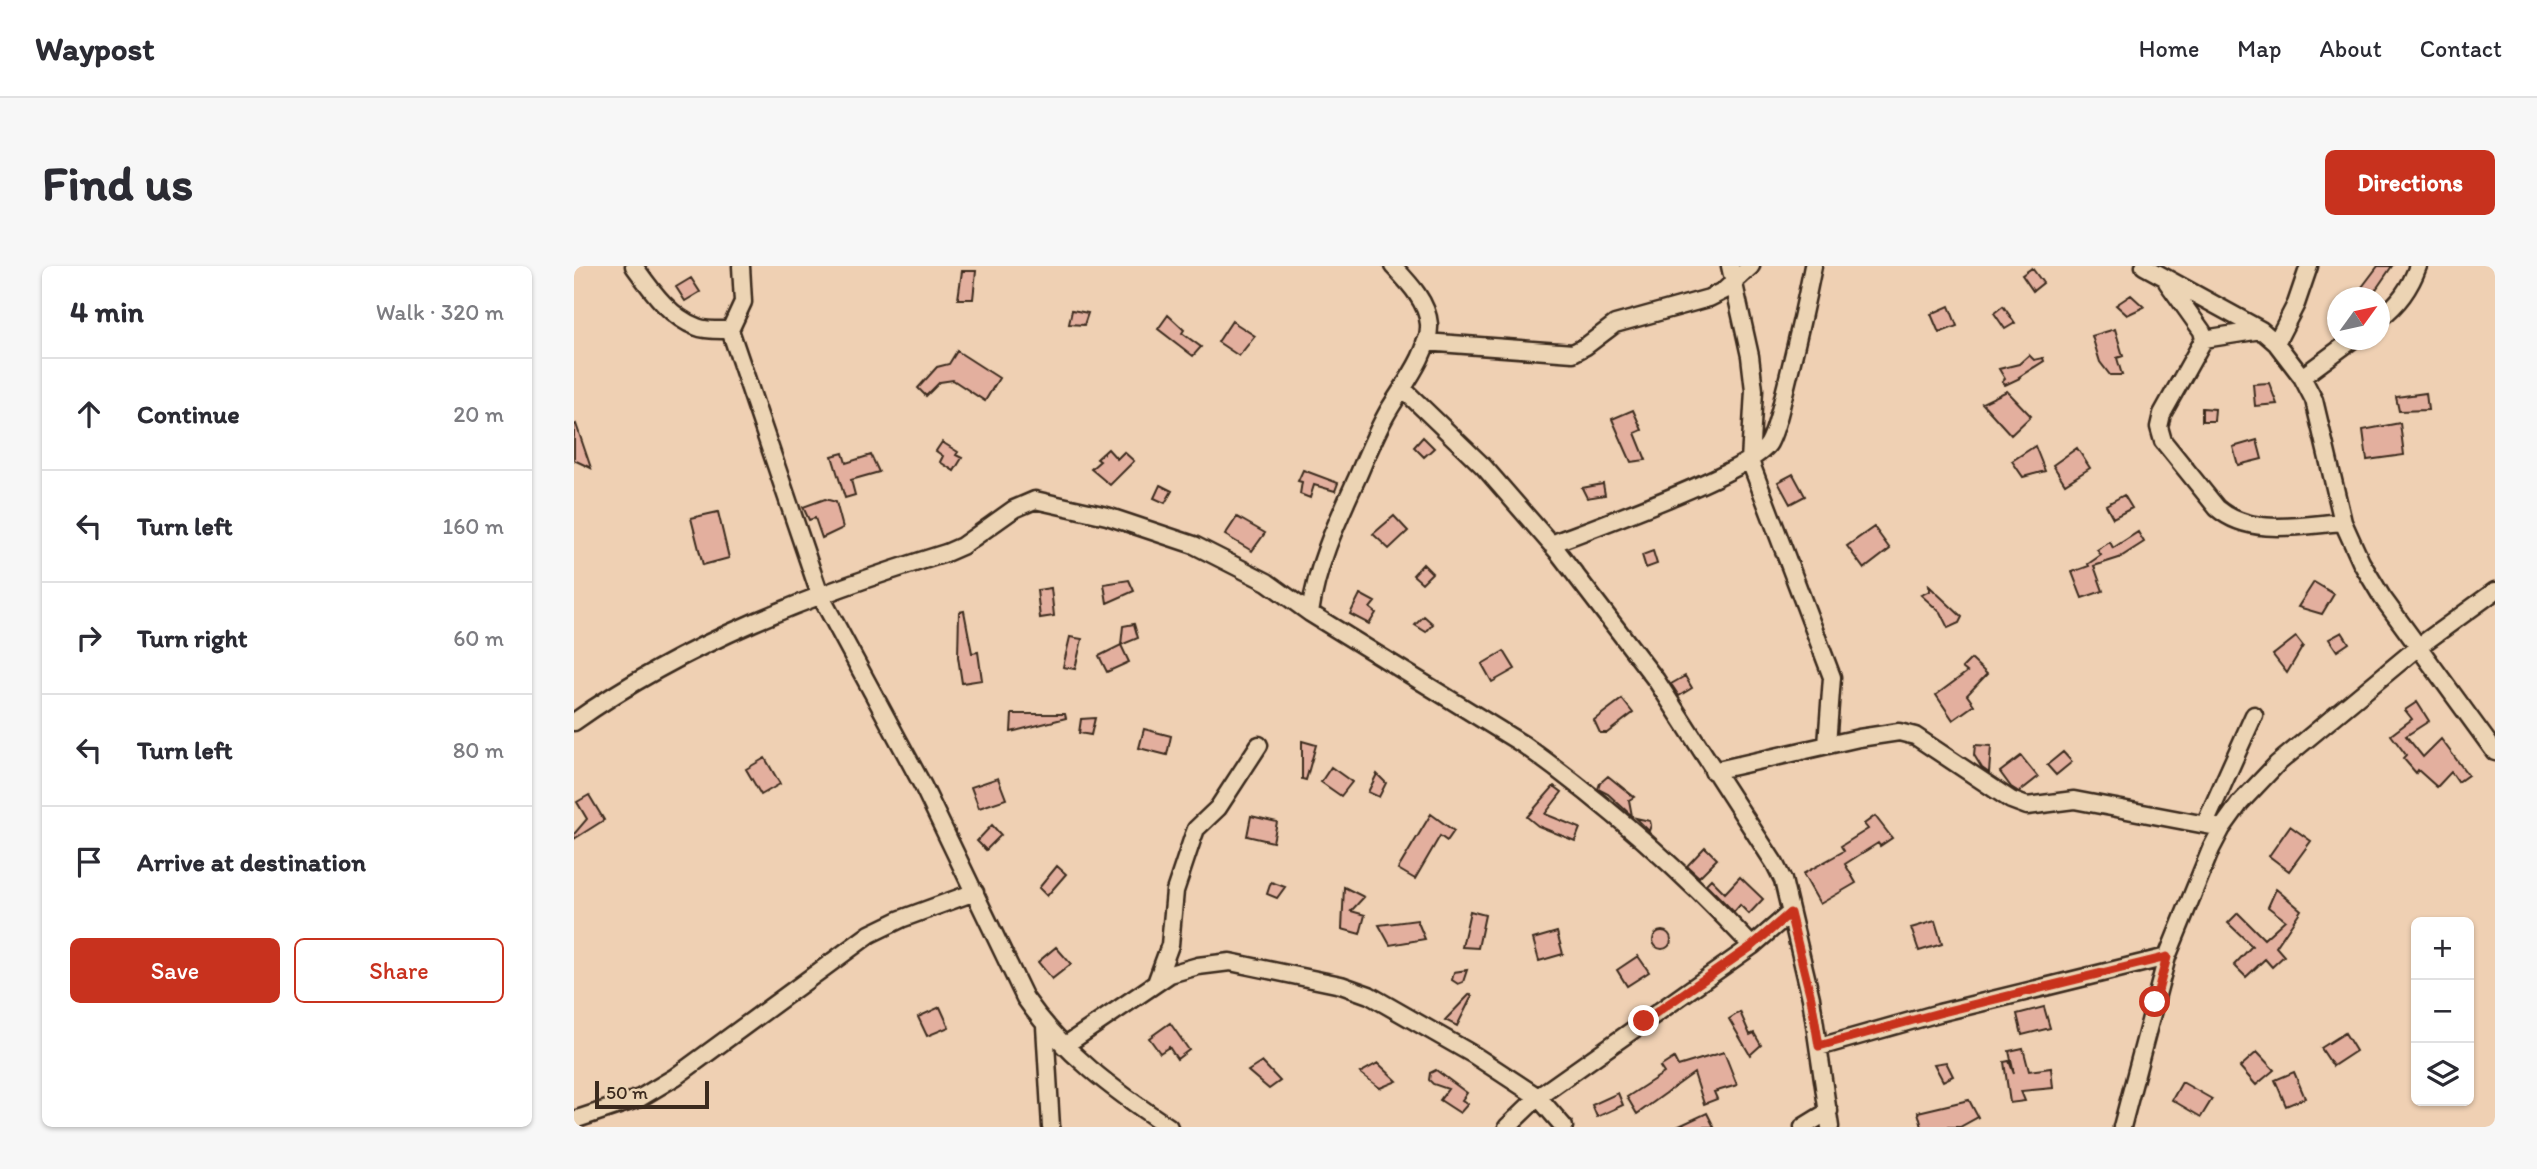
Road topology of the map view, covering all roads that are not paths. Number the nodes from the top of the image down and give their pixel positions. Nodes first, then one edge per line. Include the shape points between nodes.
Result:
1 (634, 266) edge
2 (741, 266) edge
3 (1393, 266) edge
4 (1751, 266) edge
5 (1813, 266) edge
6 (2144, 266) edge
7 (2309, 266) edge
8 (2418, 266) edge
9 (1731, 274) edge
10 (2166, 279) junction
11 (2390, 310) edge
12 (730, 330) junction
13 (2260, 330) junction
14 (2204, 339) junction
15 (1425, 342) junction
16 (2276, 344) junction
17 (2338, 350) edge
18 (2302, 377) junction
19 (1403, 388) junction
20 (1750, 461) junction
21 (2343, 522) junction
22 (1552, 544) junction
23 (2495, 591) edge
24 (820, 595) junction
25 (1310, 613) junction
26 (2418, 647) junction
27 (2254, 715) dead end
28 (574, 722) edge
29 (1259, 745) dead end
30 (1827, 745) junction
31 (2495, 751) edge
32 (1713, 771) junction
33 (2204, 824) junction
34 (2222, 828) junction
35 (975, 892) junction
36 (1790, 913) junction
37 (1752, 946) junction
38 (2167, 957) junction
39 (1156, 983) junction
40 (1045, 1026) junction
41 (1064, 1046) junction
42 (1819, 1046) junction
43 (1538, 1097) junction
44 (1830, 1119) edge
45 (574, 1120) edge
46 (1051, 1127) edge
47 (1169, 1127) edge
48 (1507, 1127) edge
49 (1564, 1127) edge
50 (1803, 1127) edge
51 (2122, 1127) edge

1 - 12 street via 676,315 697,328
2 - 12 street via 743,302
3 - 15 street via 1416,292 1424,310 1429,325
4 - 9 street
5 - 20 street via 1778,419 1769,444
6 - 10 street
7 - 16 street
8 - 11 street via 2410,288
9 - 15 street via 1725,290 1709,298 1615,324 1573,353
9 - 20 street via 1751,356
10 - 13 street
10 - 14 street
12 - 24 street
13 - 14 street
13 - 16 street
14 - 21 street via 2162,414 2163,441 2227,517 2246,524 2280,526
15 - 19 street
16 - 18 street
17 - 18 street
18 - 21 street via 2314,400
19 - 22 street via 1484,467
19 - 25 street via 1331,535 1318,568
20 - 22 street
20 - 30 street via 1832,677
21 - 26 street via 2382,597
22 - 32 street via 1656,680
23 - 26 street
24 - 25 street via 946,553 1014,509 1040,500 1194,545 1267,582
24 - 28 street via 655,670
24 - 35 street
25 - 37 street via 1552,765 1658,854
26 - 31 street
26 - 34 street via 2277,764
27 - 33 street
29 - 39 street via 1218,807 1196,830 1175,891 1170,945
30 - 32 street
30 - 33 street via 1899,732 1915,736 2027,806 2074,800
32 - 36 street via 1775,864
33 - 34 street
34 - 38 street
35 - 40 street via 1007,964
35 - 45 street via 870,934 675,1077 640,1098
36 - 37 street
36 - 42 street
37 - 43 street
38 - 42 street
38 - 51 street
39 - 41 street
39 - 43 street via 1198,966 1230,962 1341,985 1369,995
40 - 41 street
40 - 46 street
41 - 47 street via 1118,1093
42 - 44 street
43 - 48 street
43 - 49 street
44 - 50 street

